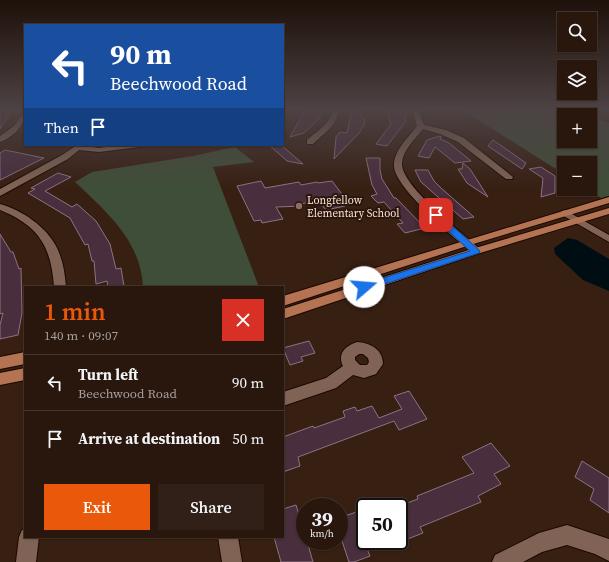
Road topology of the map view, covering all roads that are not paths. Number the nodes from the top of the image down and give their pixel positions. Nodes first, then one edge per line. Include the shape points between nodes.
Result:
1 (317, 135) edge
2 (415, 135) edge
3 (450, 135) edge
4 (310, 142) dead end
5 (80, 146) edge
6 (131, 146) edge
7 (510, 177) dead end
8 (0, 193) edge
9 (609, 200) edge
10 (0, 207) edge
11 (609, 211) edge
12 (566, 213) junction
13 (579, 221) junction
14 (609, 239) edge
15 (466, 243) junction
16 (476, 252) junction
17 (60, 286) edge
18 (284, 301) edge
19 (284, 314) edge
20 (24, 358) edge
21 (0, 363) edge
22 (352, 368) dead end
23 (24, 374) edge
24 (0, 379) edge
25 (284, 399) edge
26 (29, 538) edge
27 (228, 538) edge
28 (609, 551) edge
29 (26, 562) edge
30 (232, 562) edge
31 (502, 562) edge

1 - 4 street
2 - 15 street via 399,158 398,169 413,193
3 - 7 street
5 - 6 street via 100,150
5 - 8 street
9 - 12 main road
10 - 17 street via 25,218 50,244
11 - 13 main road
12 - 13 street
12 - 15 main road
13 - 14 street
13 - 16 main road
15 - 16 street
15 - 18 main road
16 - 19 main road
20 - 21 main road
22 - 25 street via 331,383
23 - 24 main road
26 - 29 street
27 - 30 street
28 - 31 street via 600,545 567,535 539,543

